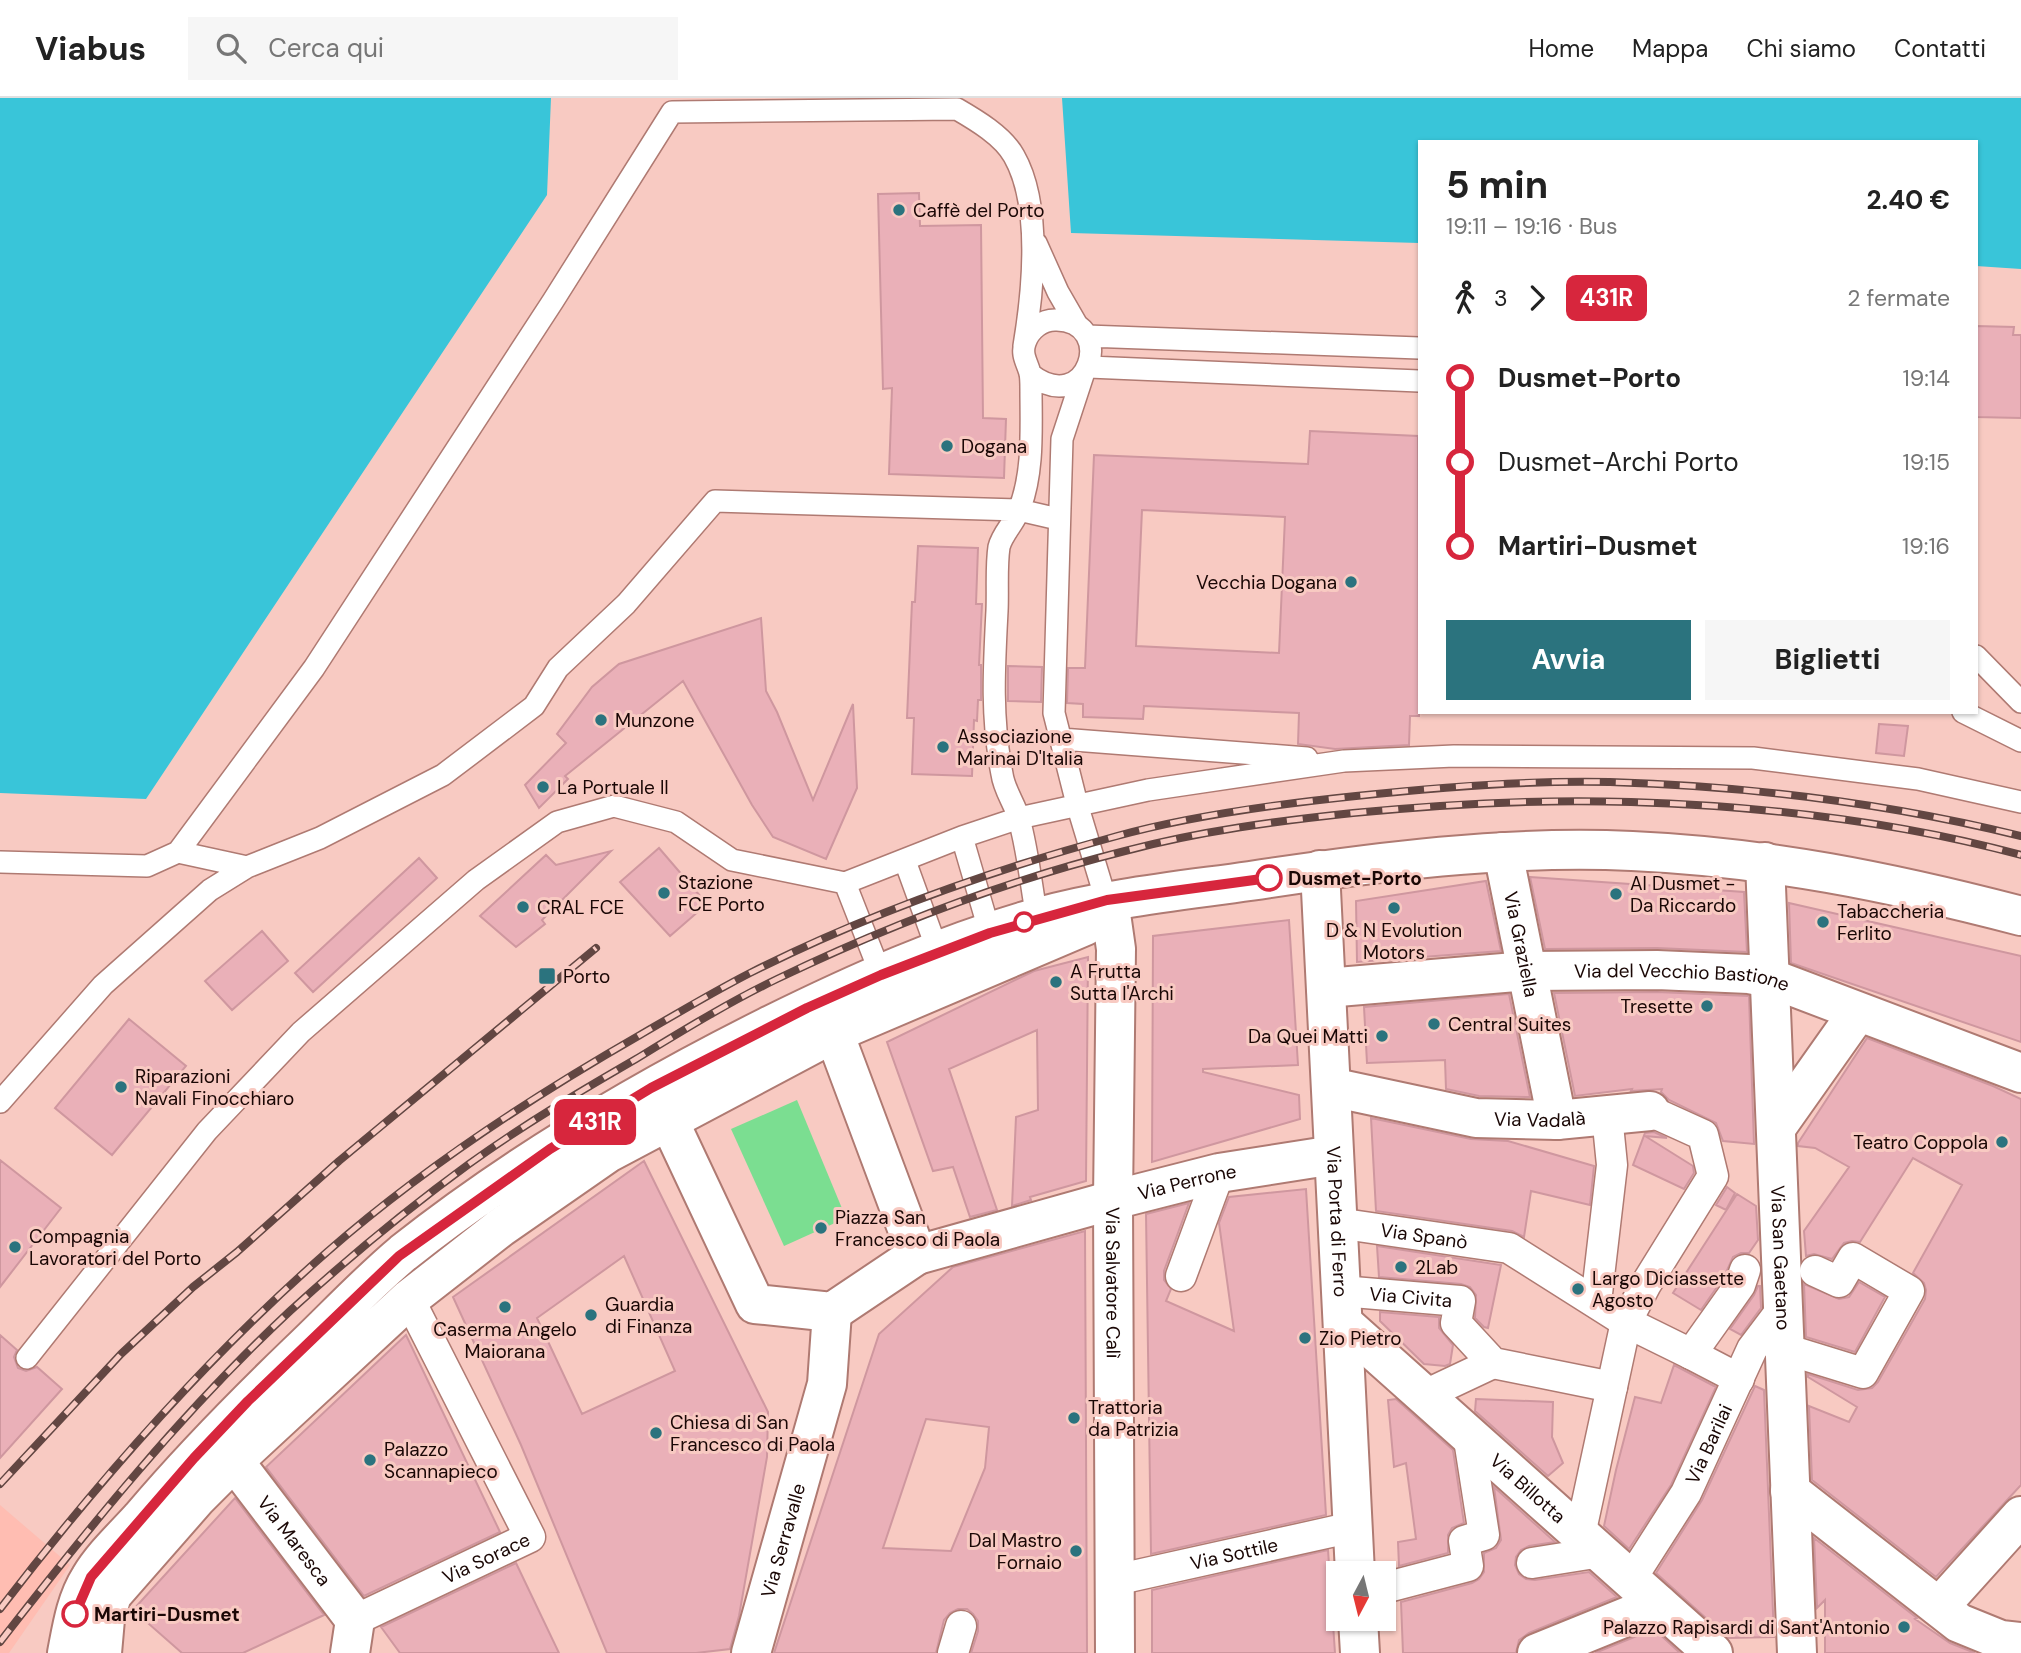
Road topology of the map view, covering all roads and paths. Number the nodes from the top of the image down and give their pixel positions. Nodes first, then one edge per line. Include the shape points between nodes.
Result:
1 (951, 104) edge
2 (671, 105) edge
3 (1032, 235) junction
4 (1082, 331) junction
5 (1024, 345) junction
6 (1418, 348) edge
7 (1086, 371) junction
8 (1030, 374) junction
9 (1418, 381) edge
10 (1019, 510) junction
11 (1058, 519) junction
12 (1978, 658) edge
13 (2021, 702) edge
14 (1967, 714) edge
15 (1061, 739) junction
16 (2021, 741) edge
17 (1344, 761) junction
18 (2021, 802) edge
19 (1077, 804) junction
20 (1019, 818) junction
21 (962, 837) junction
22 (178, 852) junction
23 (1503, 852) junction
24 (905, 861) junction
25 (0, 862) edge
26 (1765, 862) junction
27 (247, 867) junction
28 (1320, 870) junction
29 (845, 883) junction
30 (1109, 907) junction
31 (2021, 916) edge
32 (1037, 918) junction
33 (990, 933) junction
34 (938, 952) junction
35 (1528, 971) junction
36 (881, 975) junction
37 (1770, 978) junction
38 (1326, 988) junction
39 (1858, 1012) junction
40 (834, 1033) junction
41 (2021, 1073) edge
42 (0, 1075) edge
43 (24, 1076) junction
44 (1331, 1087) junction
45 (0, 1102) edge
46 (1650, 1111) joint
47 (1607, 1115) junction
48 (668, 1119) junction
49 (1557, 1120) junction
50 (1776, 1128) junction
51 (1334, 1155) junction
52 (1219, 1173) junction
53 (1113, 1200) junction
54 (1337, 1223) junction
55 (917, 1255) junction
56 (1745, 1270) dead end
57 (1815, 1271) dead end
58 (1181, 1276) dead end
59 (409, 1299) junction
60 (1596, 1303) junction
61 (1342, 1307) junction
62 (1783, 1308) junction
63 (832, 1312) junction
64 (1626, 1322) junction
65 (1785, 1349) junction
66 (1691, 1354) junction
67 (27, 1358) dead end
68 (1493, 1363) junction
69 (1739, 1378) junction
70 (1424, 1395) junction
71 (1610, 1399) junction
72 (1468, 1433) junction
73 (234, 1461) junction
74 (1790, 1491) junction
75 (2021, 1516) edge
76 (1353, 1527) junction
77 (1591, 1544) junction
78 (1354, 1561) edge
79 (1532, 1563) dead end
80 (1115, 1580) junction
81 (1396, 1585) edge
82 (1645, 1591) junction
83 (1939, 1607) junction
84 (1359, 1631) edge
85 (352, 1636) edge
86 (2021, 1642) edge
87 (67, 1653) edge
88 (102, 1653) edge
89 (751, 1653) edge
90 (1115, 1653) edge
91 (1360, 1653) edge
92 (1537, 1653) edge
93 (1713, 1653) edge
94 (1797, 1653) edge

1 - 2 lane
1 - 3 lane via 985,126 1014,154 1025,184
2 - 22 lane via 553,301 314,668
3 - 4 lane
3 - 5 lane via 1031,304
4 - 5 lane via 1065,320 1051,319 1029,333
4 - 6 lane
4 - 7 lane via 1091,346
5 - 8 lane
7 - 8 lane via 1072,384 1056,387
7 - 9 lane
7 - 11 lane via 1062,439
8 - 10 lane via 1030,460
10 - 11 lane
10 - 20 lane via 1000,545 993,713 1002,778
10 - 27 lane via 715,501 626,604 558,668 534,706 493,739 443,775 388,804
11 - 15 lane via 1054,713
12 - 13 lane
14 - 16 lane
15 - 17 lane
15 - 19 lane
17 - 18 lane via 1454,756 1753,758 1918,779
17 - 19 lane
19 - 20 lane
19 - 30 lane
20 - 21 lane
20 - 32 lane
21 - 24 lane
21 - 33 lane
22 - 25 lane via 147,866
22 - 27 lane
23 - 26 street via 1630,851
23 - 28 street
23 - 35 street, Via Graziella
24 - 29 lane
24 - 34 lane
26 - 31 street via 1874,879
26 - 37 street, Via San Gaetano
27 - 43 lane via 210,890 103,985
28 - 30 street via 1167,893
28 - 38 street, Via Porta di Ferro
29 - 36 lane
29 - 67 lane via 732,860 676,822 614,806 557,822 475,880 301,1032 208,1131
30 - 32 street
30 - 40 street
30 - 53 street, Via Salvatore Calì via 1116,949
32 - 33 street
33 - 34 street
34 - 36 street
35 - 37 street, Via del Vecchio Bastione via 1657,970
35 - 38 street, Via del Vecchio Bastione
35 - 49 street, Via Graziella
36 - 87 street via 725,1048 640,1095 550,1149 399,1256 248,1401 91,1577 75,1614
37 - 39 street, Via del Vecchio Bastione
37 - 50 street, Via San Gaetano
38 - 44 street, Via Porta di Ferro
39 - 41 street, Via del Vecchio Bastione
39 - 50 street
40 - 48 street
40 - 55 street
42 - 43 lane
43 - 45 lane
44 - 49 street, Via Vadalà via 1476,1118
44 - 51 street, Via Porta di Ferro
46 - 47 street, Via Vadalà
46 - 64 street, Via Vadalà via 1703,1135 1713,1176
47 - 49 street, Via Vadalà
47 - 60 street via 1612,1165
48 - 59 street via 500,1228
48 - 63 street via 755,1304
50 - 62 street, Via San Gaetano
51 - 52 street, Via Perrone
51 - 54 street, Via Porta di Ferro
52 - 53 street, Via Perrone
52 - 58 street
53 - 55 street, Via Perrone
53 - 80 street, Via Salvatore Calì
54 - 60 street, Via Spanò via 1509,1248
54 - 61 street, Via Porta di Ferro
55 - 63 street, Via Perrone
56 - 66 street via 1740,1285
57 - 65 street via 1839,1282 1853,1258 1909,1291 1863,1373
59 - 73 street
59 - 85 street, Via Sorace via 530,1537
60 - 64 street
61 - 68 street, Via Civita via 1460,1301 1456,1322
61 - 70 street, Via Billotta
61 - 76 street, Via Porta di Ferro
62 - 65 street, Via San Gaetano
62 - 69 street, Via Barilai via 1752,1349
63 - 89 street, Via Serravalle via 827,1384
64 - 66 street
64 - 71 street
65 - 74 street, Via San Gaetano
66 - 69 street
68 - 70 street
68 - 71 street
69 - 82 street, Via Barilai
70 - 72 street, Via Billotta
71 - 77 street
72 - 77 street, Via Billotta
72 - 81 street via 1484,1535 1464,1541 1468,1566
73 - 85 street, Via Maresca
73 - 88 street via 112,1595
74 - 83 street
74 - 94 street, Via San Gaetano
75 - 83 street
76 - 78 street, Via Porta di Ferro
76 - 80 street, Via Sottile
77 - 79 street
77 - 82 street, Via Billotta
80 - 90 street, Via Salvatore Calì
82 - 92 street
82 - 93 street, Via Billotta
83 - 86 street via 1959,1623 2001,1640
84 - 91 street

